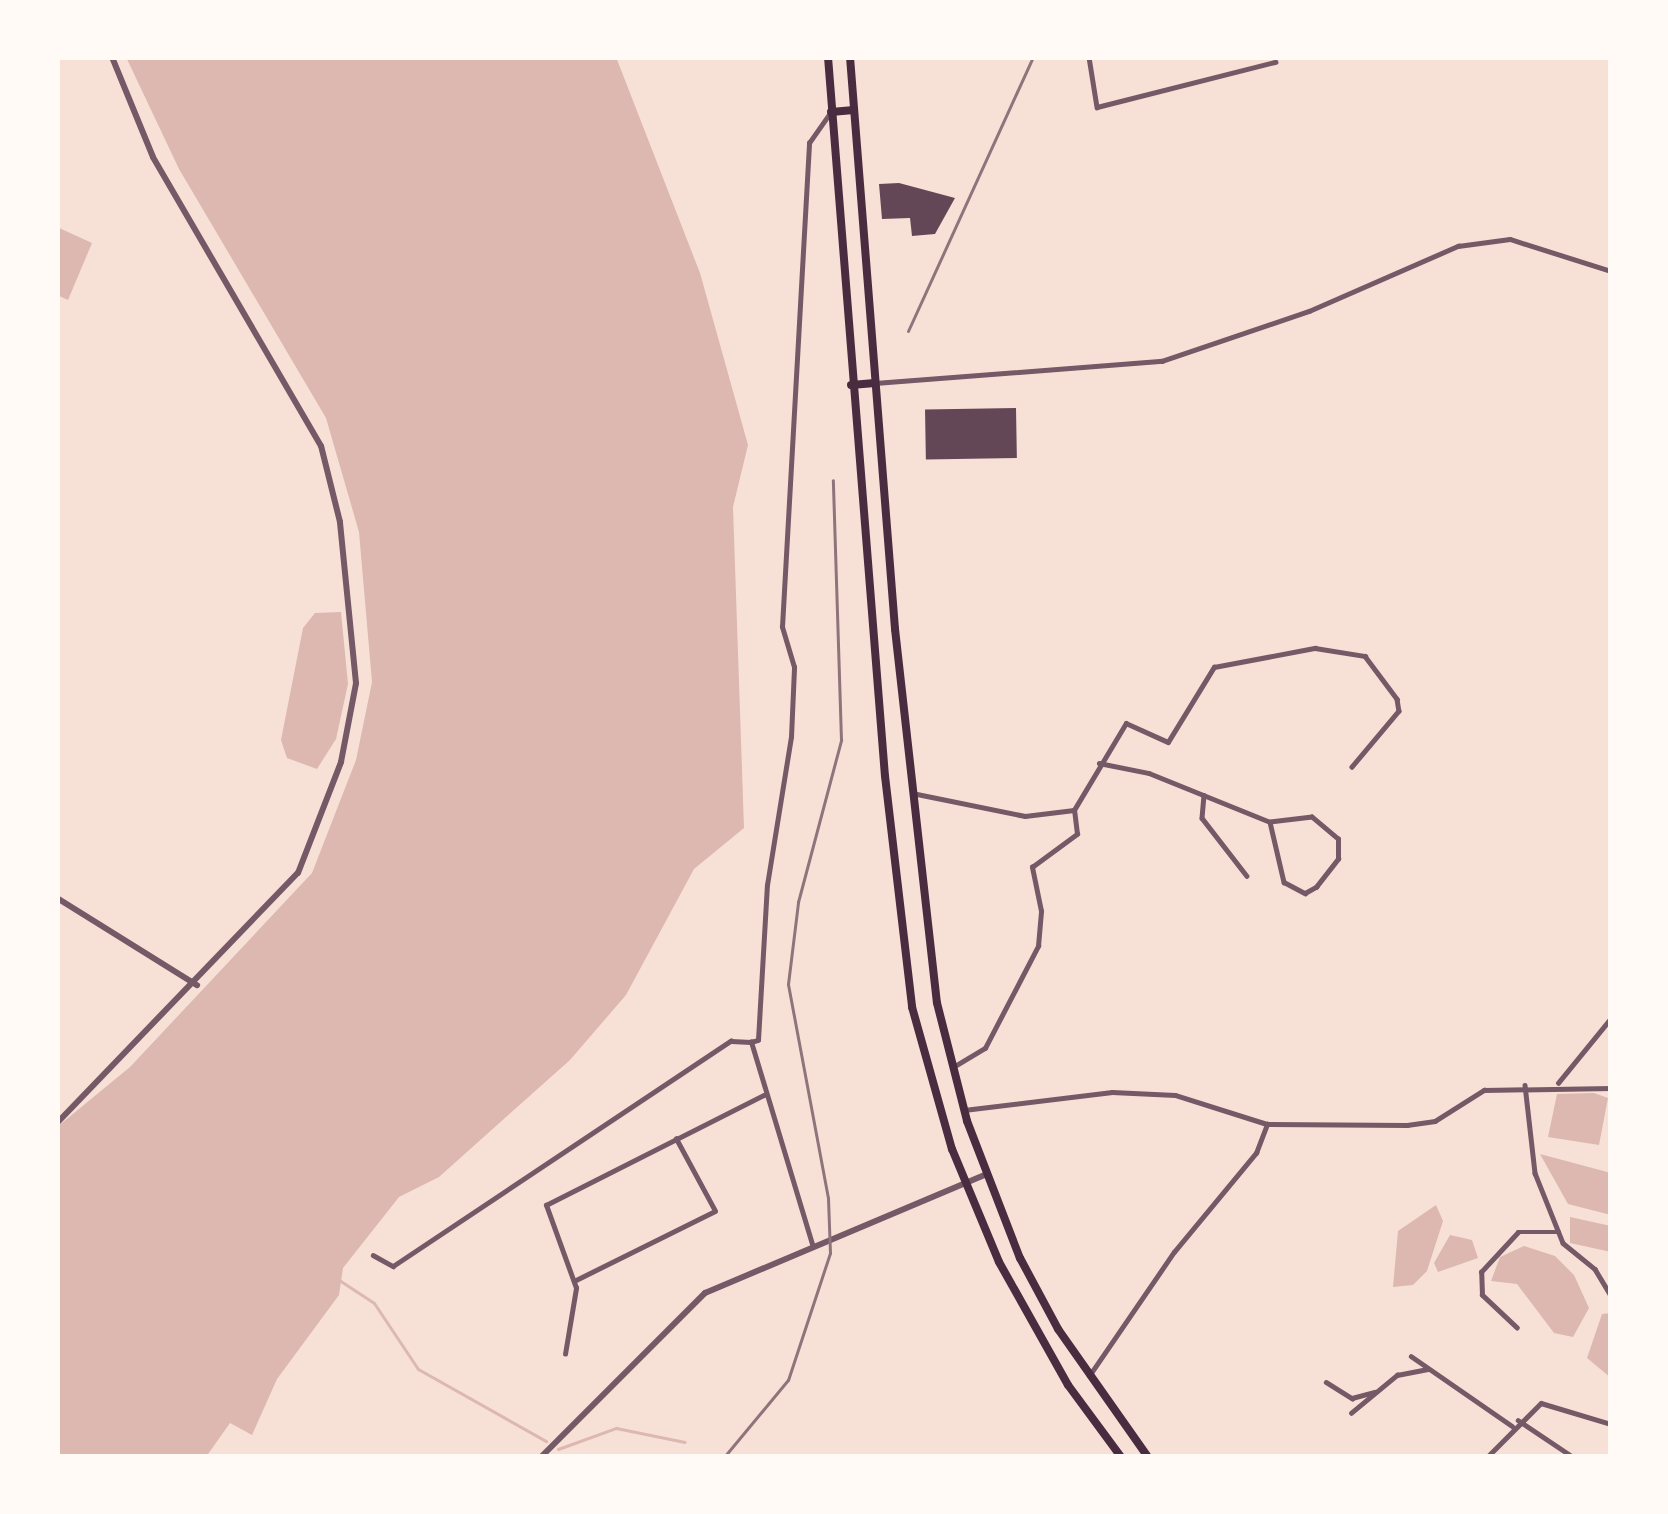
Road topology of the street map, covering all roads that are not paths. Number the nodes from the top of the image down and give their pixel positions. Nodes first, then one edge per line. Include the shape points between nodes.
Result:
1 (112, 57) edge
2 (828, 57) edge
3 (850, 57) edge
4 (1089, 57) edge
5 (1275, 62) dead end
6 (854, 110) junction
7 (831, 112) junction
8 (1611, 271) edge
9 (875, 383) junction
10 (851, 386) junction
11 (1100, 763) junction
12 (1352, 767) dead end
13 (911, 793) junction
14 (1204, 795) junction
15 (1074, 810) junction
16 (1270, 822) junction
17 (1247, 876) dead end
18 (57, 898) edge
19 (197, 985) junction
20 (1611, 1018) edge
21 (751, 1042) junction
22 (952, 1067) junction
23 (1558, 1083) junction
24 (1525, 1085) junction
25 (1611, 1088) edge
26 (764, 1095) junction
27 (964, 1110) junction
28 (57, 1123) edge
29 (1268, 1124) junction
30 (676, 1139) junction
31 (987, 1174) junction
32 (966, 1183) junction
33 (1559, 1232) junction
34 (812, 1244) junction
35 (374, 1255) dead end
36 (574, 1282) junction
37 (1611, 1296) edge
38 (1517, 1328) dead end
39 (565, 1354) dead end
40 (1411, 1356) dead end
41 (1429, 1370) junction
42 (1089, 1376) junction
43 (1326, 1382) dead end
44 (1381, 1389) junction
45 (1351, 1413) dead end
46 (1515, 1423) junction
47 (1611, 1424) edge
48 (541, 1457) edge
49 (1121, 1457) edge
50 (1148, 1457) edge
51 (1487, 1457) edge
52 (1573, 1457) edge

1 - 19 street via 153,157 321,446 355,628 356,683 340,762 305,859
2 - 7 main road
3 - 6 main road
4 - 5 street via 1097,106
6 - 7 main road
6 - 9 main road
7 - 10 main road
7 - 21 street via 809,143 782,627 794,667 791,737 767,885 758,1040
8 - 9 street via 1510,239 1458,245 1309,311 1162,361
9 - 10 main road
9 - 13 main road
10 - 32 main road via 902,948 926,1066
11 - 12 street via 1126,723 1168,742 1214,668 1334,647 1371,661 1399,705
11 - 14 street
11 - 15 street
13 - 15 street via 1025,815
13 - 22 main road via 932,978
14 - 16 street
14 - 17 street via 1202,818
15 - 22 street via 1077,834 1032,867 1042,918 1038,946 985,1048
16 - 16 street via 1284,882 1305,893 1316,887 1338,859 1338,839 1312,817
18 - 19 street
19 - 28 street
20 - 23 street
21 - 26 street
21 - 35 street via 731,1041 393,1266
22 - 27 main road
23 - 24 street
23 - 25 street
24 - 29 street via 1484,1090 1424,1123
24 - 33 street via 1535,1173
26 - 30 street
26 - 34 street
27 - 29 street via 1103,1093 1170,1094
27 - 31 main road
29 - 42 street via 1256,1153 1174,1252
30 - 36 street via 546,1205
30 - 36 street via 715,1211
31 - 32 street
31 - 42 main road via 1020,1258
32 - 34 street
32 - 49 main road via 1022,1308
33 - 37 street
33 - 38 street via 1518,1232 1481,1272 1485,1299
34 - 48 street via 704,1292
36 - 39 street
40 - 41 street
41 - 44 street via 1397,1375
41 - 46 street
42 - 50 main road
43 - 44 street via 1352,1398
44 - 45 street
46 - 47 street via 1540,1403
46 - 51 street
46 - 52 street

